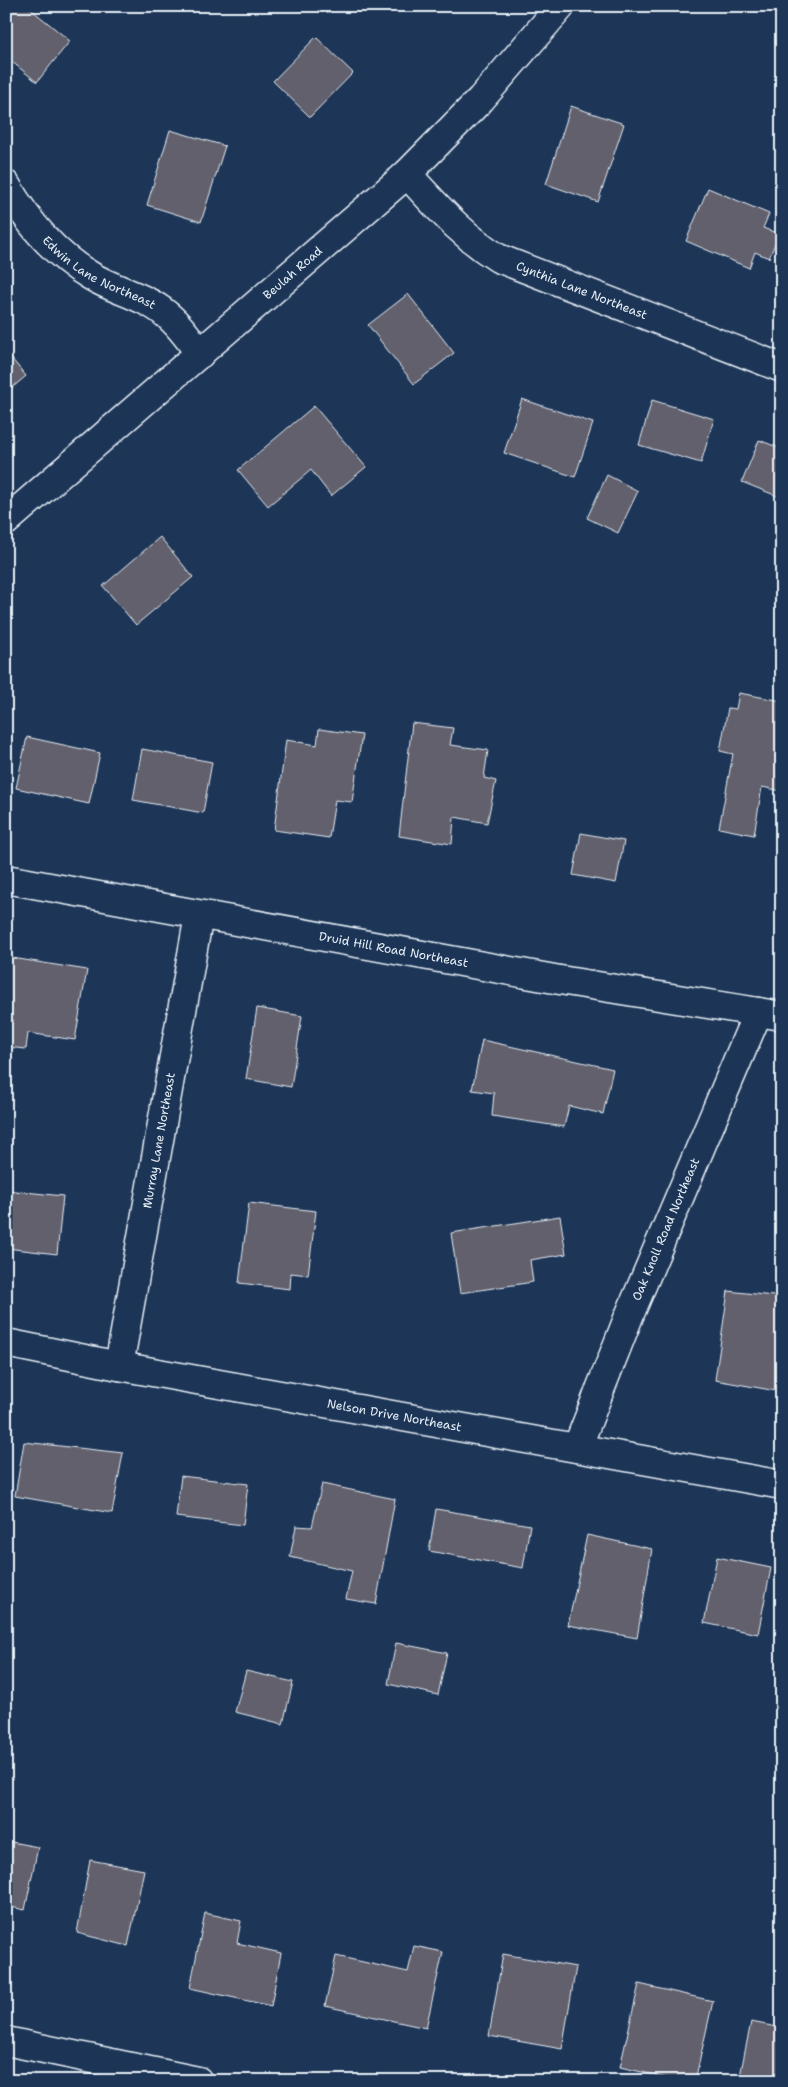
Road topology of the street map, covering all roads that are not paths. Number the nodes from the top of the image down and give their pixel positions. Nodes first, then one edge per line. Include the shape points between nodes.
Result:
1 (561, 6) edge
2 (407, 174) junction
3 (6, 185) edge
4 (200, 354) junction
5 (782, 368) edge
6 (6, 521) edge
7 (6, 879) edge
8 (199, 915) junction
9 (770, 1014) edge
10 (6, 1343) edge
11 (119, 1366) junction
12 (577, 1448) junction
13 (782, 1485) edge
14 (6, 2040) edge
15 (198, 2081) edge

1 - 2 street, Beulah Road via 480,99
2 - 4 street, Beulah Road
2 - 5 street, Cynthia Lane Northeast via 457,228 498,258
3 - 4 street, Edwin Lane Northeast via 32,224 61,253 90,276 165,313
4 - 6 street, Beulah Road
7 - 8 street, Druid Hill Road Northeast
8 - 9 street, Druid Hill Road Northeast
8 - 11 street, Murray Lane Northeast
9 - 12 street, Oak Knoll Road Northeast via 629,1316
10 - 11 street, Nelson Drive Northeast
11 - 12 street, Nelson Drive Northeast
12 - 13 street, Nelson Drive Northeast
14 - 15 street

